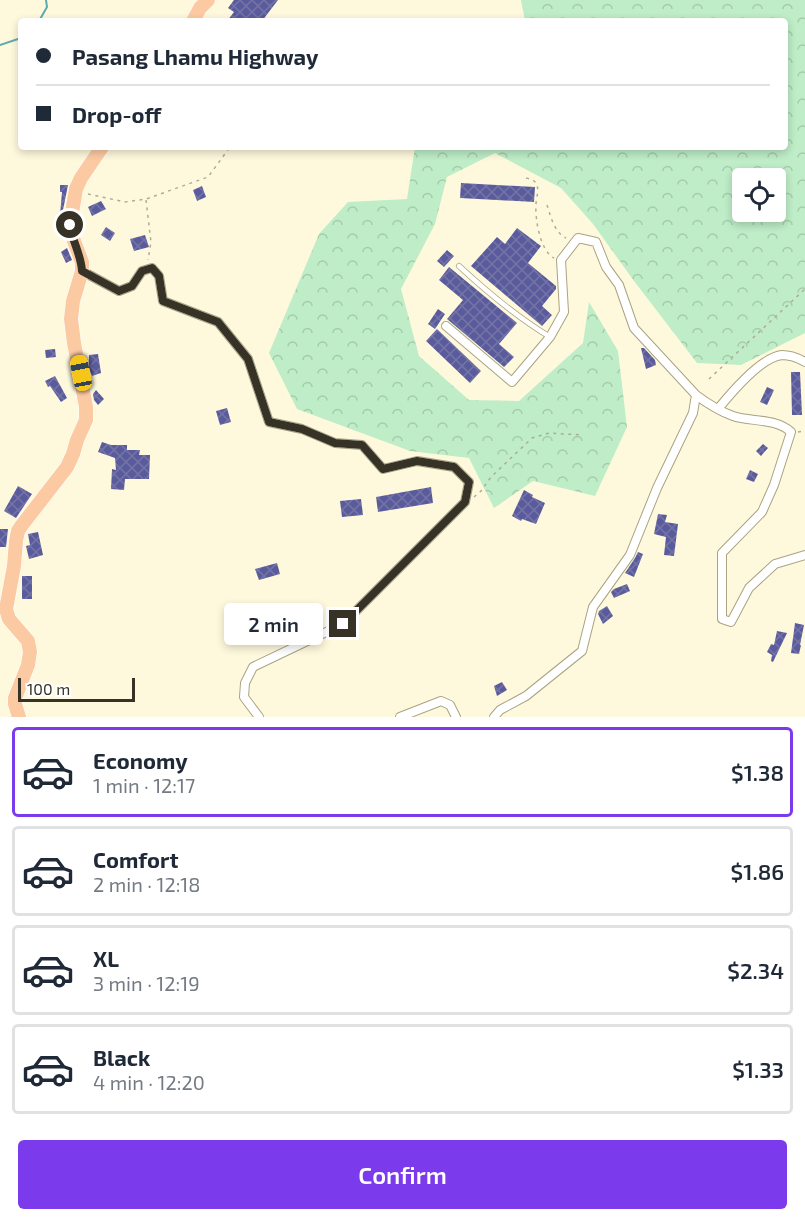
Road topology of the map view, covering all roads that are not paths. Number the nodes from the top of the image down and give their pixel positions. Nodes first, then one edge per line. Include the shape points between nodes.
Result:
1 (208, 0) edge
2 (195, 18) edge
3 (100, 150) edge
4 (459, 266) dead end
5 (82, 271) junction
6 (446, 326) dead end
7 (550, 337) junction
8 (805, 362) edge
9 (696, 395) junction
10 (718, 409) junction
11 (805, 555) edge
12 (19, 717) edge
13 (259, 717) edge
14 (400, 717) edge
15 (456, 717) edge
16 (494, 717) edge

1 - 2 main road
3 - 5 main road via 76,189 70,225
4 - 7 lane
5 - 12 main road via 71,319 86,420 67,466 22,525 15,542 7,613 28,641 30,652 15,698
5 - 13 street via 119,291 132,286 142,271 152,268 159,276 163,301 218,322 248,359 269,422 302,429 335,443 362,445 383,469 417,461 454,467 469,482 465,502 343,624 253,667 245,683 244,697
6 - 7 street via 512,382
7 - 9 street via 564,312 561,260 578,238 596,242 619,285 634,328
8 - 10 street via 779,355 770,359 734,388
9 - 10 street
9 - 16 street via 693,413 630,555 593,607 582,651
10 - 11 street via 771,422 791,432 762,512 722,554 722,619 731,622 749,588 774,564
14 - 15 street via 441,701 450,705

